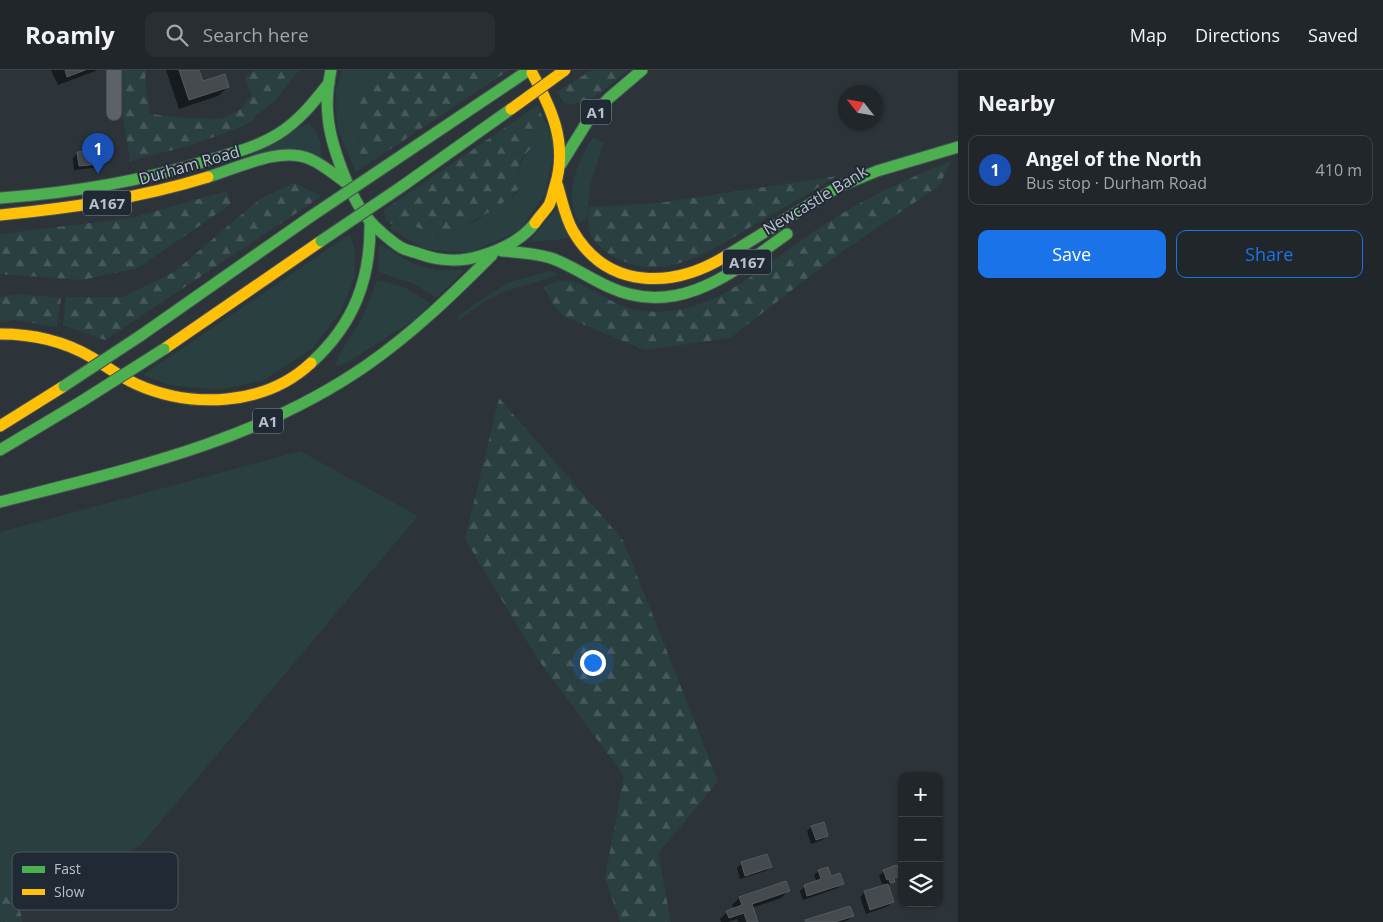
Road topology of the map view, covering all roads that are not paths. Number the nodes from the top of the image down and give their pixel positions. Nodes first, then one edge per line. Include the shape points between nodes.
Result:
1 (114, 70) edge
2 (331, 70) edge
3 (529, 70) edge
4 (566, 70) edge
5 (642, 70) edge
6 (329, 83) junction
7 (114, 113) dead end
8 (958, 147) edge
9 (922, 157) junction
10 (561, 164) junction
11 (557, 184) junction
12 (349, 185) junction
13 (853, 193) dead end
14 (0, 198) edge
15 (0, 215) edge
16 (370, 222) junction
17 (794, 230) dead end
18 (497, 253) junction
19 (0, 334) edge
20 (0, 426) edge
21 (0, 450) edge
22 (0, 502) edge

1 - 7 street
2 - 6 main road, A167
3 - 10 main road, A167 via 554,117
3 - 20 main road, bridge via 140,336
4 - 21 main road, bridge via 164,349
5 - 10 main road, A1 via 593,114
6 - 12 main road, A167 via 330,134
6 - 14 main road, Durham Road / A167 via 292,125 262,143 135,180
8 - 9 main road, Newcastle Bank / A167
9 - 11 main road, Newcastle Bank / A167 via 845,184 711,265 662,279 634,277 591,256 570,227
9 - 13 main road, Newcastle Bank / A167
10 - 11 main road, A167
11 - 18 main road, A167 via 548,207 536,222 523,236
12 - 15 main road, Durham Road / A167 via 312,160 289,155 112,202
12 - 16 main road, A167
16 - 18 main road, A167 via 403,248 429,258 456,261
16 - 19 main road, A1 via 371,248 367,273 360,298 345,326 319,358 303,370 287,381 250,396 211,401 172,397 135,384 57,341
17 - 18 main road, Newcastle Bank / A167 via 721,280 692,293 662,298 630,296 550,258 528,253
18 - 22 main road, A1 via 416,327 348,377 296,407 193,450

